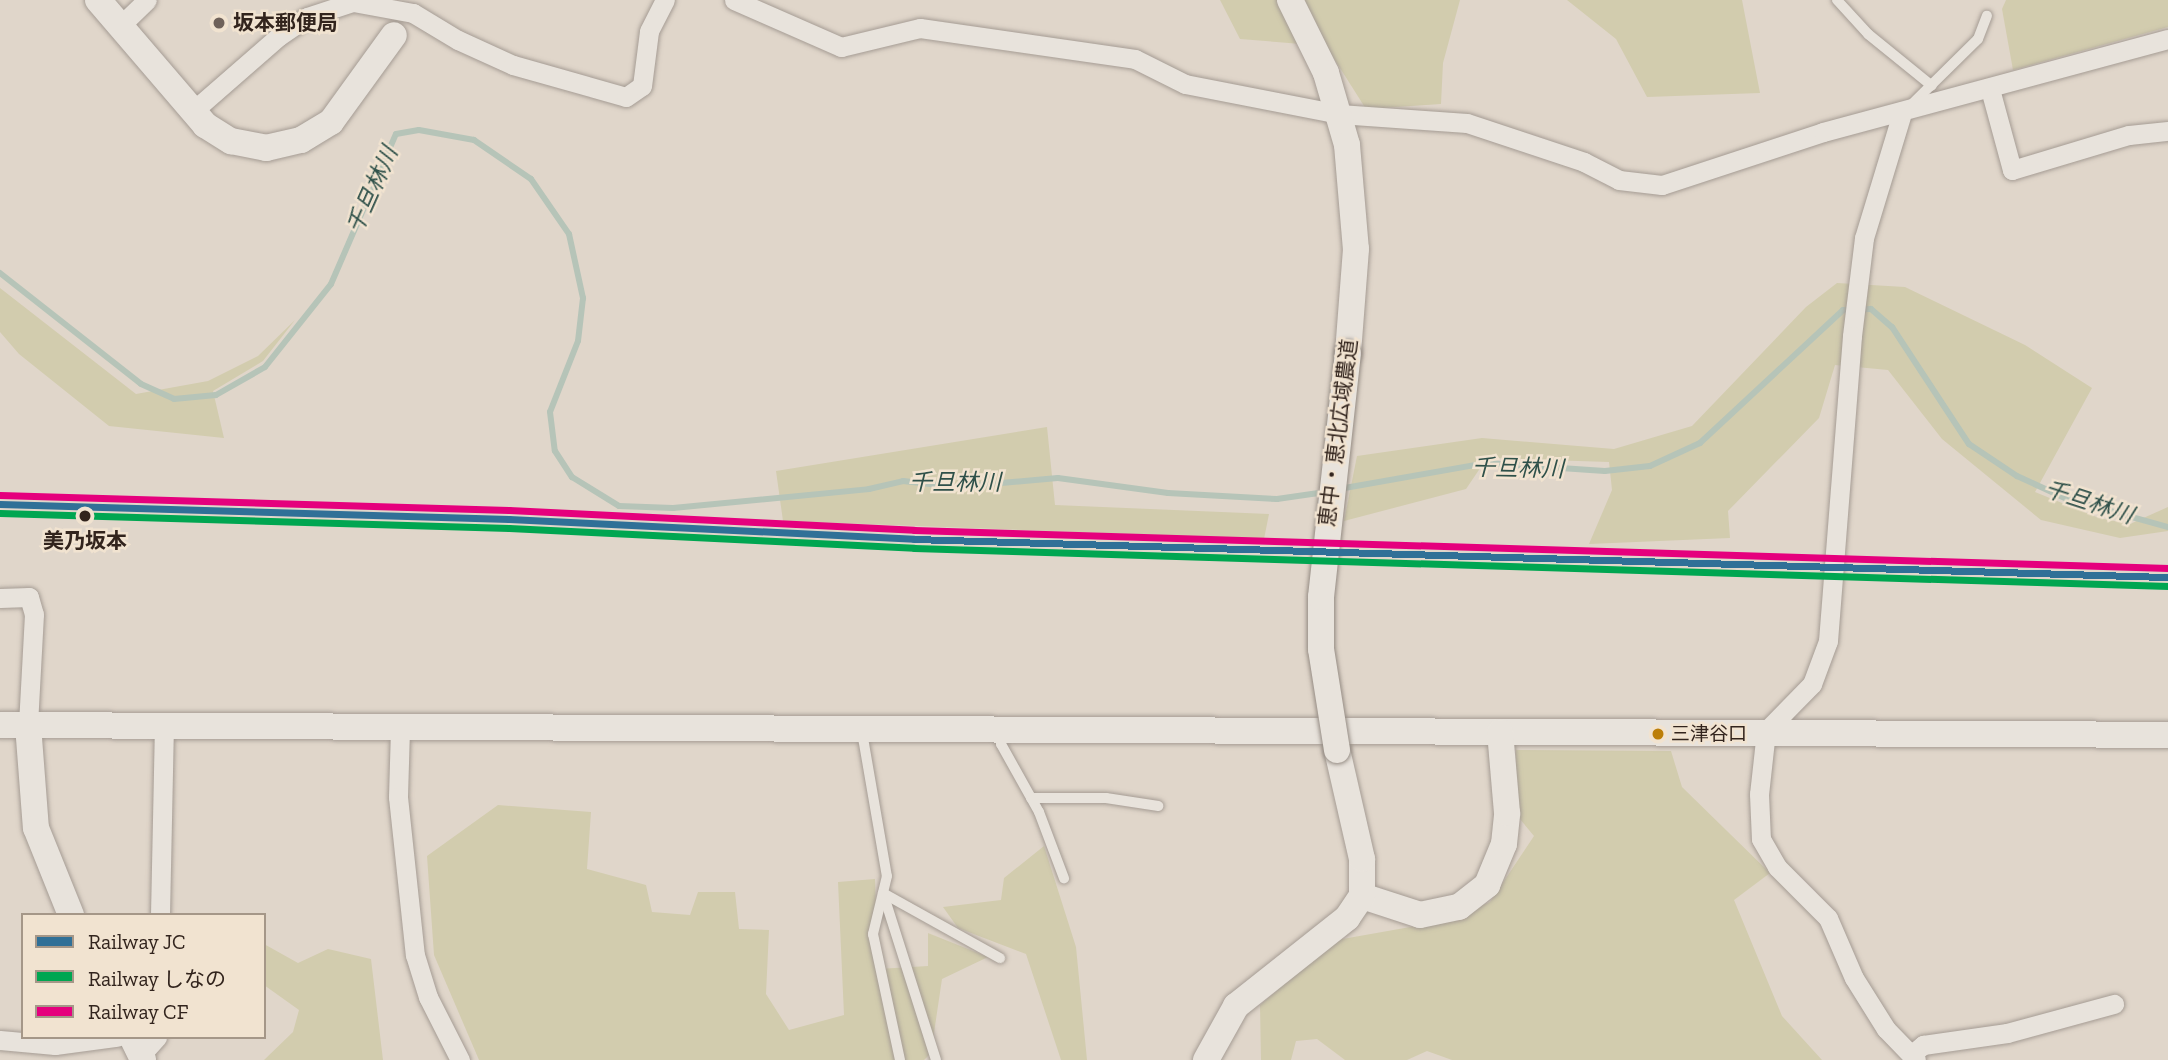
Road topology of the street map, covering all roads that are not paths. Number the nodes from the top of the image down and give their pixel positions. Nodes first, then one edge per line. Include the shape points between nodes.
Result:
1 (98, 0) edge
2 (147, 0) edge
3 (665, 0) edge
4 (734, 0) edge
5 (1290, 0) edge
6 (1837, 0) edge
7 (1987, 16) dead end
8 (120, 26) junction
9 (394, 35) dead end
10 (2168, 39) edge
11 (1932, 86) junction
12 (1990, 89) junction
13 (193, 111) junction
14 (1902, 113) junction
15 (1339, 114) junction
16 (2168, 131) edge
17 (0, 598) edge
18 (0, 725) edge
19 (28, 725) junction
20 (164, 725) junction
21 (400, 729) junction
22 (1766, 731) junction
23 (862, 732) junction
24 (1500, 732) junction
25 (1001, 733) junction
26 (2168, 735) edge
27 (1031, 799) junction
28 (1158, 806) dead end
29 (1064, 878) dead end
30 (883, 893) junction
31 (1362, 896) junction
32 (70, 913) edge
33 (160, 913) edge
34 (1000, 958) dead end
35 (2114, 1004) dead end
36 (101, 1039) edge
37 (0, 1040) edge
38 (1913, 1057) edge
39 (460, 1060) edge
40 (900, 1060) edge
41 (936, 1060) edge
42 (1206, 1060) edge

1 - 8 street
2 - 8 street
3 - 13 street via 649,31 642,86 626,97 513,65 413,13 379,3 353,2 332,6 298,23
4 - 15 street via 841,47 920,28 1135,59 1185,84
5 - 15 street, 恵中・恵北広域農道 via 1326,73
6 - 11 lane via 1868,34
7 - 11 lane via 1978,39
8 - 13 street
9 - 13 street via 344,108 301,140 266,148 231,141
10 - 12 street
11 - 14 lane
12 - 14 street
12 - 16 street via 2012,170 2129,135
14 - 15 street via 1823,132 1662,185 1619,180 1584,162 1467,123
14 - 22 street via 1864,238 1828,641 1812,684
15 - 31 street, 恵中・恵北広域農道, bridge via 1355,217 1355,287 1321,597 1321,649 1362,859
17 - 19 street via 29,597 34,614
18 - 19 street
19 - 20 street
19 - 32 street via 36,828
20 - 21 street
20 - 33 street
21 - 23 street
21 - 39 street via 398,797 415,955 428,997
22 - 24 street
22 - 26 street
22 - 38 street via 1759,794 1761,839 1777,867 1828,918 1854,978 1886,1029
23 - 25 street
23 - 30 lane via 887,876
24 - 25 street
24 - 31 street via 1507,813 1504,844 1487,885 1459,907 1420,915
25 - 27 lane via 1001,744
27 - 28 lane via 1106,798
27 - 29 lane
30 - 34 lane
30 - 40 lane via 873,934
30 - 41 lane
31 - 42 street via 1347,918 1236,1006
35 - 38 street via 2007,1033 1923,1045
36 - 37 street via 55,1045

